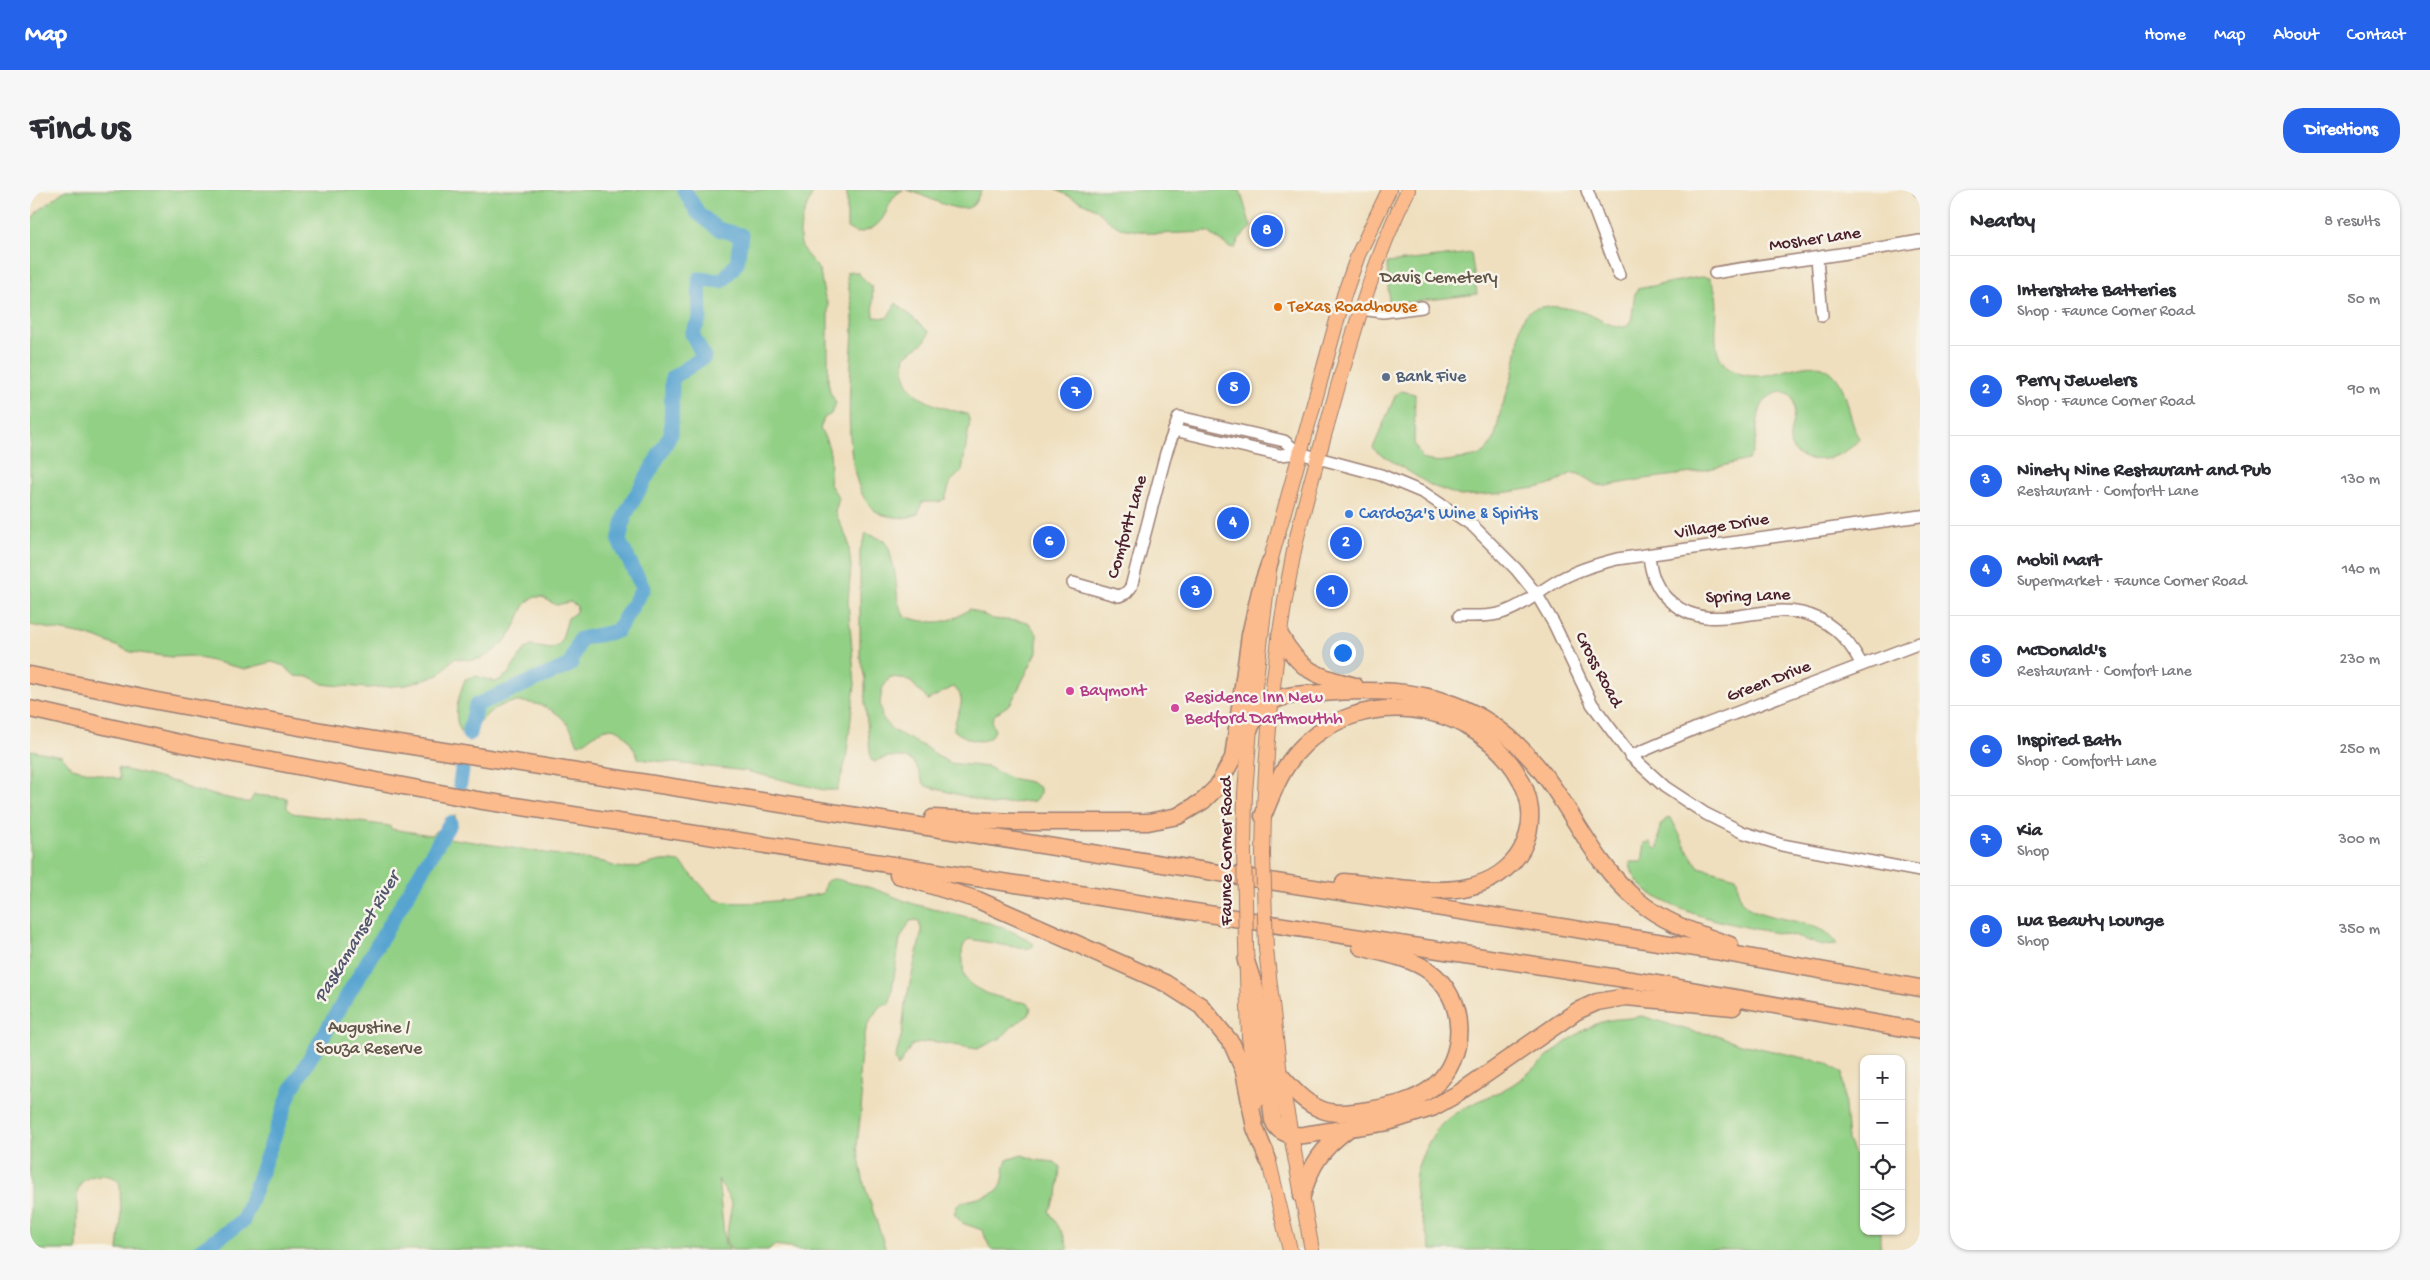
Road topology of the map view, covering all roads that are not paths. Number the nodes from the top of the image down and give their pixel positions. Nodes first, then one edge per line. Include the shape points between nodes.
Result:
1 (1408, 190) edge
2 (1587, 190) edge
3 (1386, 192) edge
4 (1920, 241) edge
5 (1817, 259) junction
6 (1715, 273) dead end
7 (1619, 275) dead end
8 (1422, 307) dead end
9 (1361, 309) junction
10 (1822, 314) dead end
11 (1174, 430) junction
12 (1299, 453) junction
13 (1318, 458) junction
14 (1920, 516) edge
15 (1649, 556) junction
16 (1270, 562) junction
17 (1073, 583) dead end
18 (1537, 595) junction
19 (1459, 616) dead end
20 (1280, 635) junction
21 (1920, 643) edge
22 (1861, 663) junction
23 (30, 675) edge
24 (1374, 691) junction
25 (1271, 701) junction
26 (30, 709) edge
27 (1250, 728) junction
28 (1631, 756) junction
29 (1264, 816) junction
30 (861, 817) junction
31 (841, 857) junction
32 (1920, 871) edge
33 (1276, 881) junction
34 (1294, 928) junction
35 (1246, 953) junction
36 (1775, 961) junction
37 (1920, 988) edge
38 (1830, 1014) junction
39 (1920, 1031) edge
40 (1280, 1075) junction
41 (1349, 1129) junction
42 (1290, 1135) junction
43 (1268, 1160) junction
44 (1302, 1196) junction
45 (1290, 1250) edge
46 (1312, 1250) edge

1 - 9 main road, Faunce Corner Road via 1384,242
2 - 7 street
3 - 12 main road, Faunce Corner Road via 1348,282
4 - 5 street, Mosher Lane
5 - 6 street, Mosher Lane
5 - 10 street
8 - 9 street via 1383,312
9 - 13 main road, Faunce Corner Road
11 - 12 street via 1280,455
11 - 12 street, Comfortt Lane via 1179,417 1284,441
11 - 17 street, Comfortt Lane via 1129,591 1115,595
12 - 13 street, Cross Road
12 - 16 main road, Faunce Corner Road
13 - 18 street, Cross Road via 1399,481 1450,508 1496,546
13 - 20 main road, Faunce Corner Road via 1294,550
14 - 15 street, Village Drive
15 - 18 street, Village Drive via 1617,559 1592,566 1560,580
15 - 22 street, Spring Lane via 1659,589 1681,609 1712,618 1784,611 1812,616 1838,632
16 - 27 main road, Faunce Corner Road
16 - 30 highway via 1250,635 1233,758 1217,787 1197,806 1178,816 1148,822 1025,823
18 - 19 street, Village Drive via 1497,614
18 - 28 street, Cross Road via 1592,704
20 - 24 highway via 1303,666 1328,679
20 - 25 main road, Faunce Corner Road
21 - 22 street, Green Drive
22 - 28 street, Green Drive
23 - 30 highway via 355,737
24 - 25 highway via 1323,692
24 - 36 highway via 1436,697 1484,719 1520,748 1538,768 1610,873 1636,900 1678,926
25 - 27 highway via 1257,714
25 - 29 main road, Faunce Corner Road
26 - 31 highway via 151,738 356,778
27 - 35 main road, Faunce Corner Road, bridge via 1245,793
28 - 32 street, Cross Road via 1665,787 1706,814 1742,832 1782,845
29 - 33 highway via 1280,776 1309,740 1344,718 1391,708 1436,713 1467,725 1484,736 1513,767 1524,784 1530,803 1529,830 1518,856 1497,876 1478,884 1460,889 1440,889 1328,880
29 - 40 main road, Faunce Corner Road, bridge via 1266,949
30 - 33 highway
31 - 34 highway
31 - 43 highway via 978,900 1164,983 1192,999 1221,1029 1241,1062 1255,1128
33 - 36 highway
34 - 38 highway
34 - 40 highway via 1424,968 1450,995 1456,1011 1459,1037 1451,1064 1433,1087 1406,1102 1380,1108 1342,1113 1326,1111 1302,1098
35 - 42 highway via 1256,992 1273,1120 1278,1129
35 - 43 main road, Faunce Corner Road via 1252,1060
36 - 37 highway
38 - 39 highway
38 - 41 highway via 1753,1010 1631,997 1606,999 1577,1011 1459,1093 1432,1108 1388,1122
40 - 42 main road, Faunce Corner Road
41 - 42 highway
41 - 44 highway via 1317,1157
42 - 44 main road, Faunce Corner Road
43 - 45 main road, Faunce Corner Road
44 - 46 main road, Faunce Corner Road

